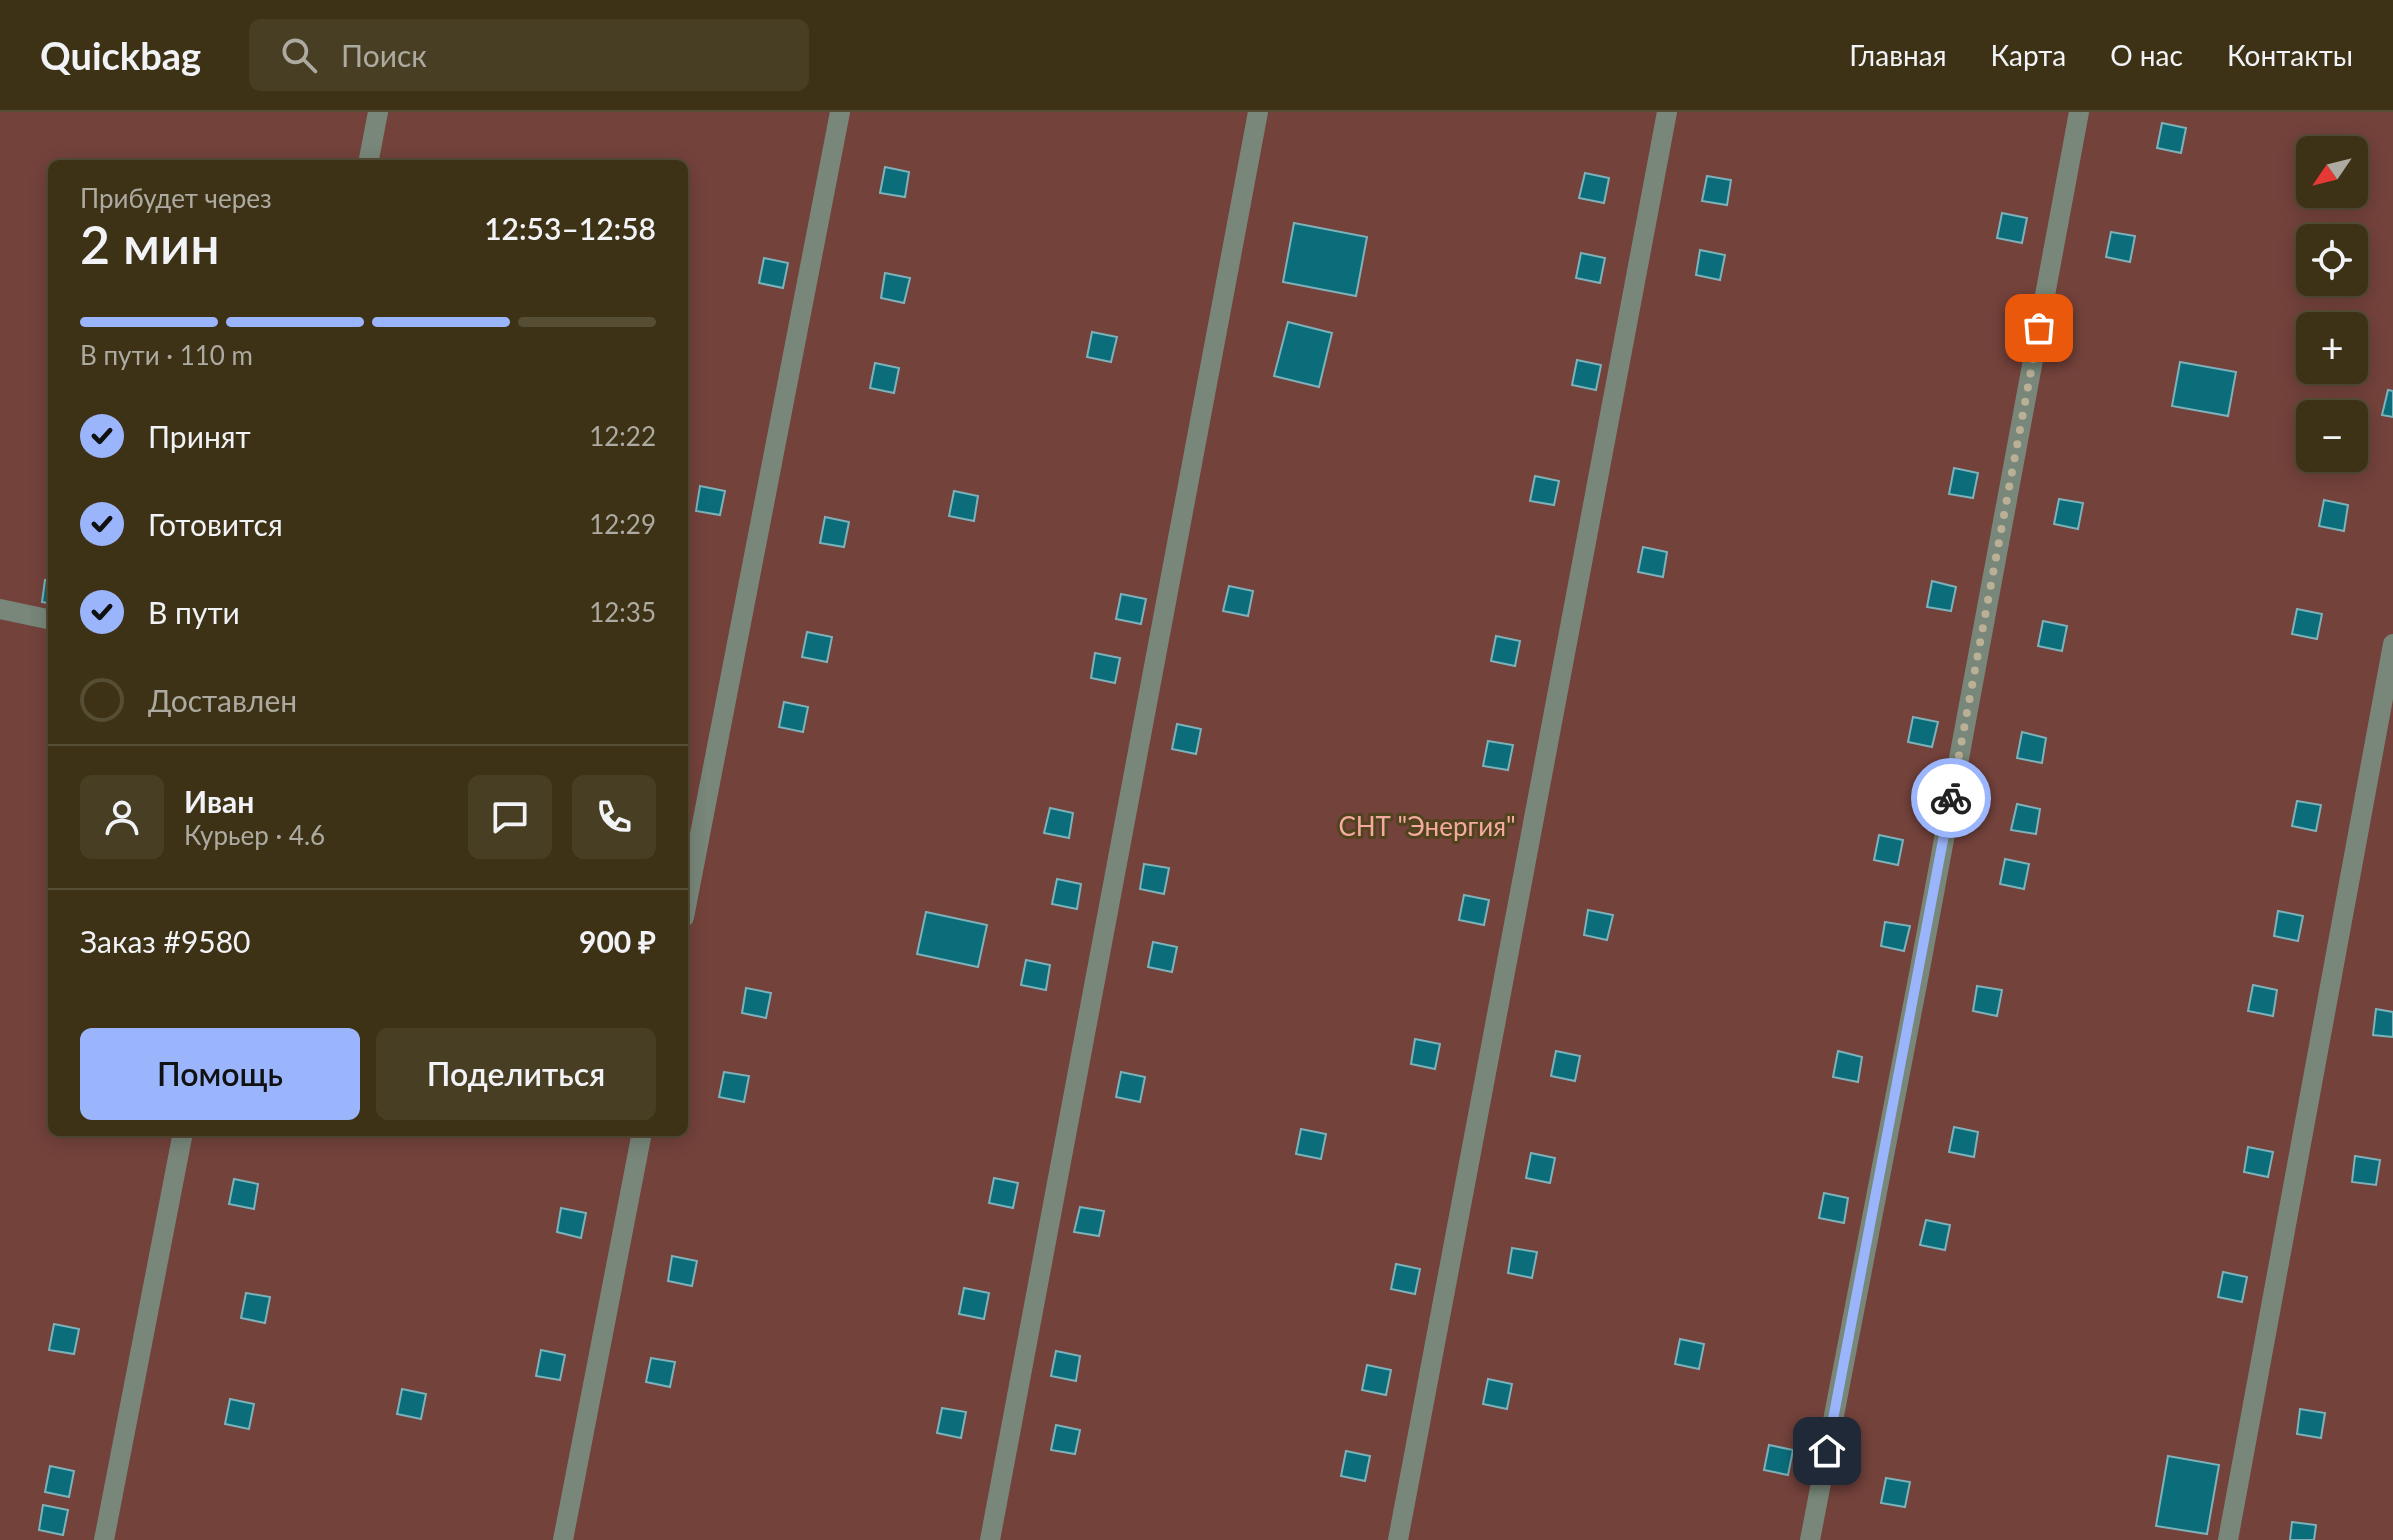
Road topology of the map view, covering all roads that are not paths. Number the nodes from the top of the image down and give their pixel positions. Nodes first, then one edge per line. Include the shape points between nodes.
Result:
1 (378, 112) edge
2 (840, 112) edge
3 (1258, 112) edge
4 (1667, 112) edge
5 (2079, 112) edge
6 (369, 160) edge
7 (0, 609) edge
8 (48, 619) edge
9 (2393, 644) edge
10 (688, 896) edge
11 (182, 1136) edge
12 (641, 1136) edge
13 (104, 1540) edge
14 (563, 1540) edge
15 (990, 1540) edge
16 (1398, 1540) edge
17 (1810, 1540) edge
18 (2228, 1540) edge

1 - 6 lane
2 - 10 lane
3 - 15 lane
4 - 16 lane
5 - 17 lane
7 - 8 lane
9 - 18 lane
11 - 13 lane
12 - 14 lane

